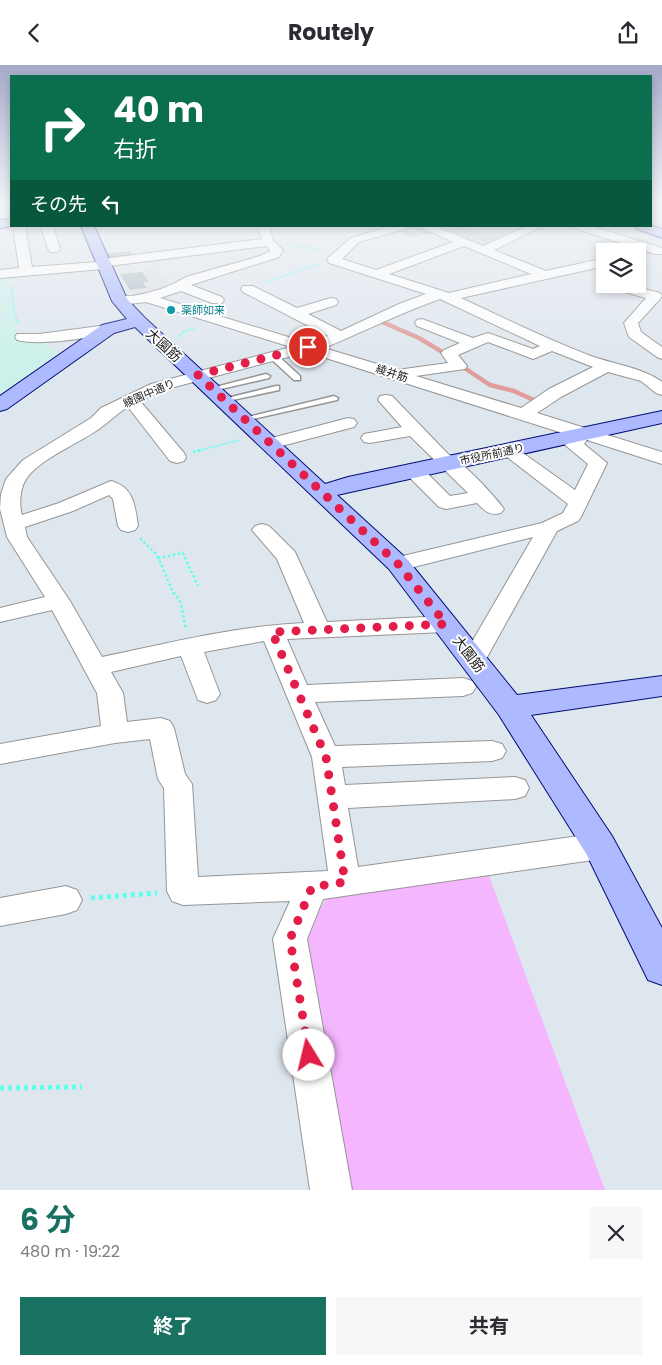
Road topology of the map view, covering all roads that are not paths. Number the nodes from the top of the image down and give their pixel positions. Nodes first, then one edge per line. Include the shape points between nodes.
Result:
1 (24, 256) edge
2 (99, 256) edge
3 (179, 256) edge
4 (272, 256) edge
5 (339, 256) edge
6 (427, 256) edge
7 (493, 256) edge
8 (596, 263) edge
9 (103, 264) junction
10 (572, 270) junction
11 (26, 271) junction
12 (4, 273) edge
13 (377, 273) junction
14 (543, 275) junction
15 (596, 279) edge
16 (181, 286) junction
17 (248, 289) road end
18 (641, 293) edge
19 (444, 295) junction
20 (658, 298) edge
21 (331, 302) dead end
22 (290, 308) junction
23 (185, 309) junction
24 (142, 310) junction
25 (422, 323) dead end
26 (108, 329) junction
27 (341, 336) junction
28 (22, 337) road end
29 (472, 343) junction
30 (552, 346) junction
31 (308, 347) junction
32 (661, 352) edge
33 (273, 356) junction
34 (606, 367) junction
35 (662, 369) edge
36 (396, 374) junction
37 (266, 376) dead end
38 (297, 378) dead end
39 (647, 379) junction
40 (276, 387) dead end
41 (211, 388) junction
42 (662, 390) edge
43 (334, 398) dead end
44 (130, 399) junction
45 (386, 400) dead end
46 (0, 405) edge
47 (523, 415) junction
48 (662, 417) edge
49 (348, 423) dead end
50 (415, 430) junction
51 (254, 434) junction
52 (584, 434) junction
53 (370, 438) dead end
54 (507, 450) junction
55 (177, 457) road end
56 (662, 458) edge
57 (450, 463) junction
58 (413, 470) junction
59 (322, 493) junction
60 (578, 502) junction
61 (128, 525) road end
62 (549, 527) junction
63 (262, 530) dead end
64 (10, 534) edge
65 (398, 564) junction
66 (59, 601) junction
67 (0, 615) edge
68 (446, 624) junction
69 (319, 630) junction
70 (272, 632) junction
71 (190, 646) junction
72 (474, 659) junction
73 (96, 667) junction
74 (463, 687) dead end
75 (662, 687) edge
76 (206, 694) dead end
77 (298, 694) junction
78 (510, 707) junction
79 (114, 733) junction
80 (492, 751) dead end
81 (0, 754) edge
82 (326, 757) junction
83 (515, 788) dead end
84 (332, 797) junction
85 (600, 846) junction
86 (328, 885) junction
87 (66, 900) road end
88 (0, 912) edge
89 (662, 967) edge
90 (332, 1190) edge

1 - 11 street
2 - 9 street, 大園筋
3 - 9 street
4 - 16 street
5 - 13 street via 336,258
6 - 13 street
7 - 14 street
8 - 10 street, 綾園中通り
9 - 11 street
9 - 24 street, 大園筋 via 120,301
10 - 14 street, 綾園中通り
10 - 15 street
11 - 12 street
13 - 19 street
14 - 19 street, 綾園中通り
16 - 23 street via 217,299
16 - 24 street
17 - 22 street
18 - 20 street
19 - 27 street, 綾園中通り via 404,307
19 - 30 street
20 - 32 street via 631,323 634,334
21 - 22 street
22 - 27 street
23 - 24 street, 綾井筋
23 - 31 street, 綾井筋
24 - 26 street
24 - 41 street, 大園筋 via 161,342
25 - 29 street
26 - 28 street via 39,338
26 - 46 street
27 - 31 street, 綾園中通り
29 - 30 street via 488,337 533,354
29 - 36 street via 450,353 459,366
30 - 34 street
31 - 33 street, 綾園中通り
31 - 36 street, 綾井筋
33 - 38 lane
33 - 41 street, 綾園中通り
34 - 39 street
34 - 47 street via 555,393
35 - 39 street via 654,371
36 - 47 street, 綾井筋
37 - 41 lane
39 - 42 street
40 - 41 lane
41 - 44 street, 綾園中通り via 157,387
41 - 51 street, 大園筋
43 - 51 lane
44 - 55 street
44 - 64 street, 綾園中通り via 30,464 16,479 11,494
45 - 50 street
47 - 52 street, 綾井筋
48 - 52 street, 市役所前通り
49 - 51 street
50 - 53 street
50 - 57 street
51 - 59 street, 大園筋
52 - 54 street, 市役所前通り
52 - 56 street, 綾井筋
52 - 60 street via 574,445 598,463
54 - 57 street, 市役所前通り
54 - 60 street
57 - 58 street, 市役所前通り
57 - 58 street via 488,502 446,503
58 - 59 street, 市役所前通り
59 - 65 street, 大園筋
60 - 62 street via 571,517
61 - 64 street via 123,497 111,487
62 - 65 street
62 - 72 street
63 - 69 street via 287,557
64 - 66 street
65 - 68 street, 大園筋
66 - 67 street
66 - 73 street
68 - 69 street
68 - 72 street, 大園筋
69 - 70 street
70 - 71 street
70 - 77 street
71 - 73 street
71 - 76 street
72 - 78 street, 大園筋
73 - 79 street via 110,693
74 - 77 street
75 - 78 street
77 - 82 street
78 - 85 street, 大園筋
79 - 81 street
79 - 86 street via 161,727 172,779 178,784 183,891
80 - 82 street
82 - 84 street
83 - 84 street
84 - 86 street
85 - 86 street
85 - 89 street, 大園筋
86 - 90 street via 290,939
87 - 88 street

